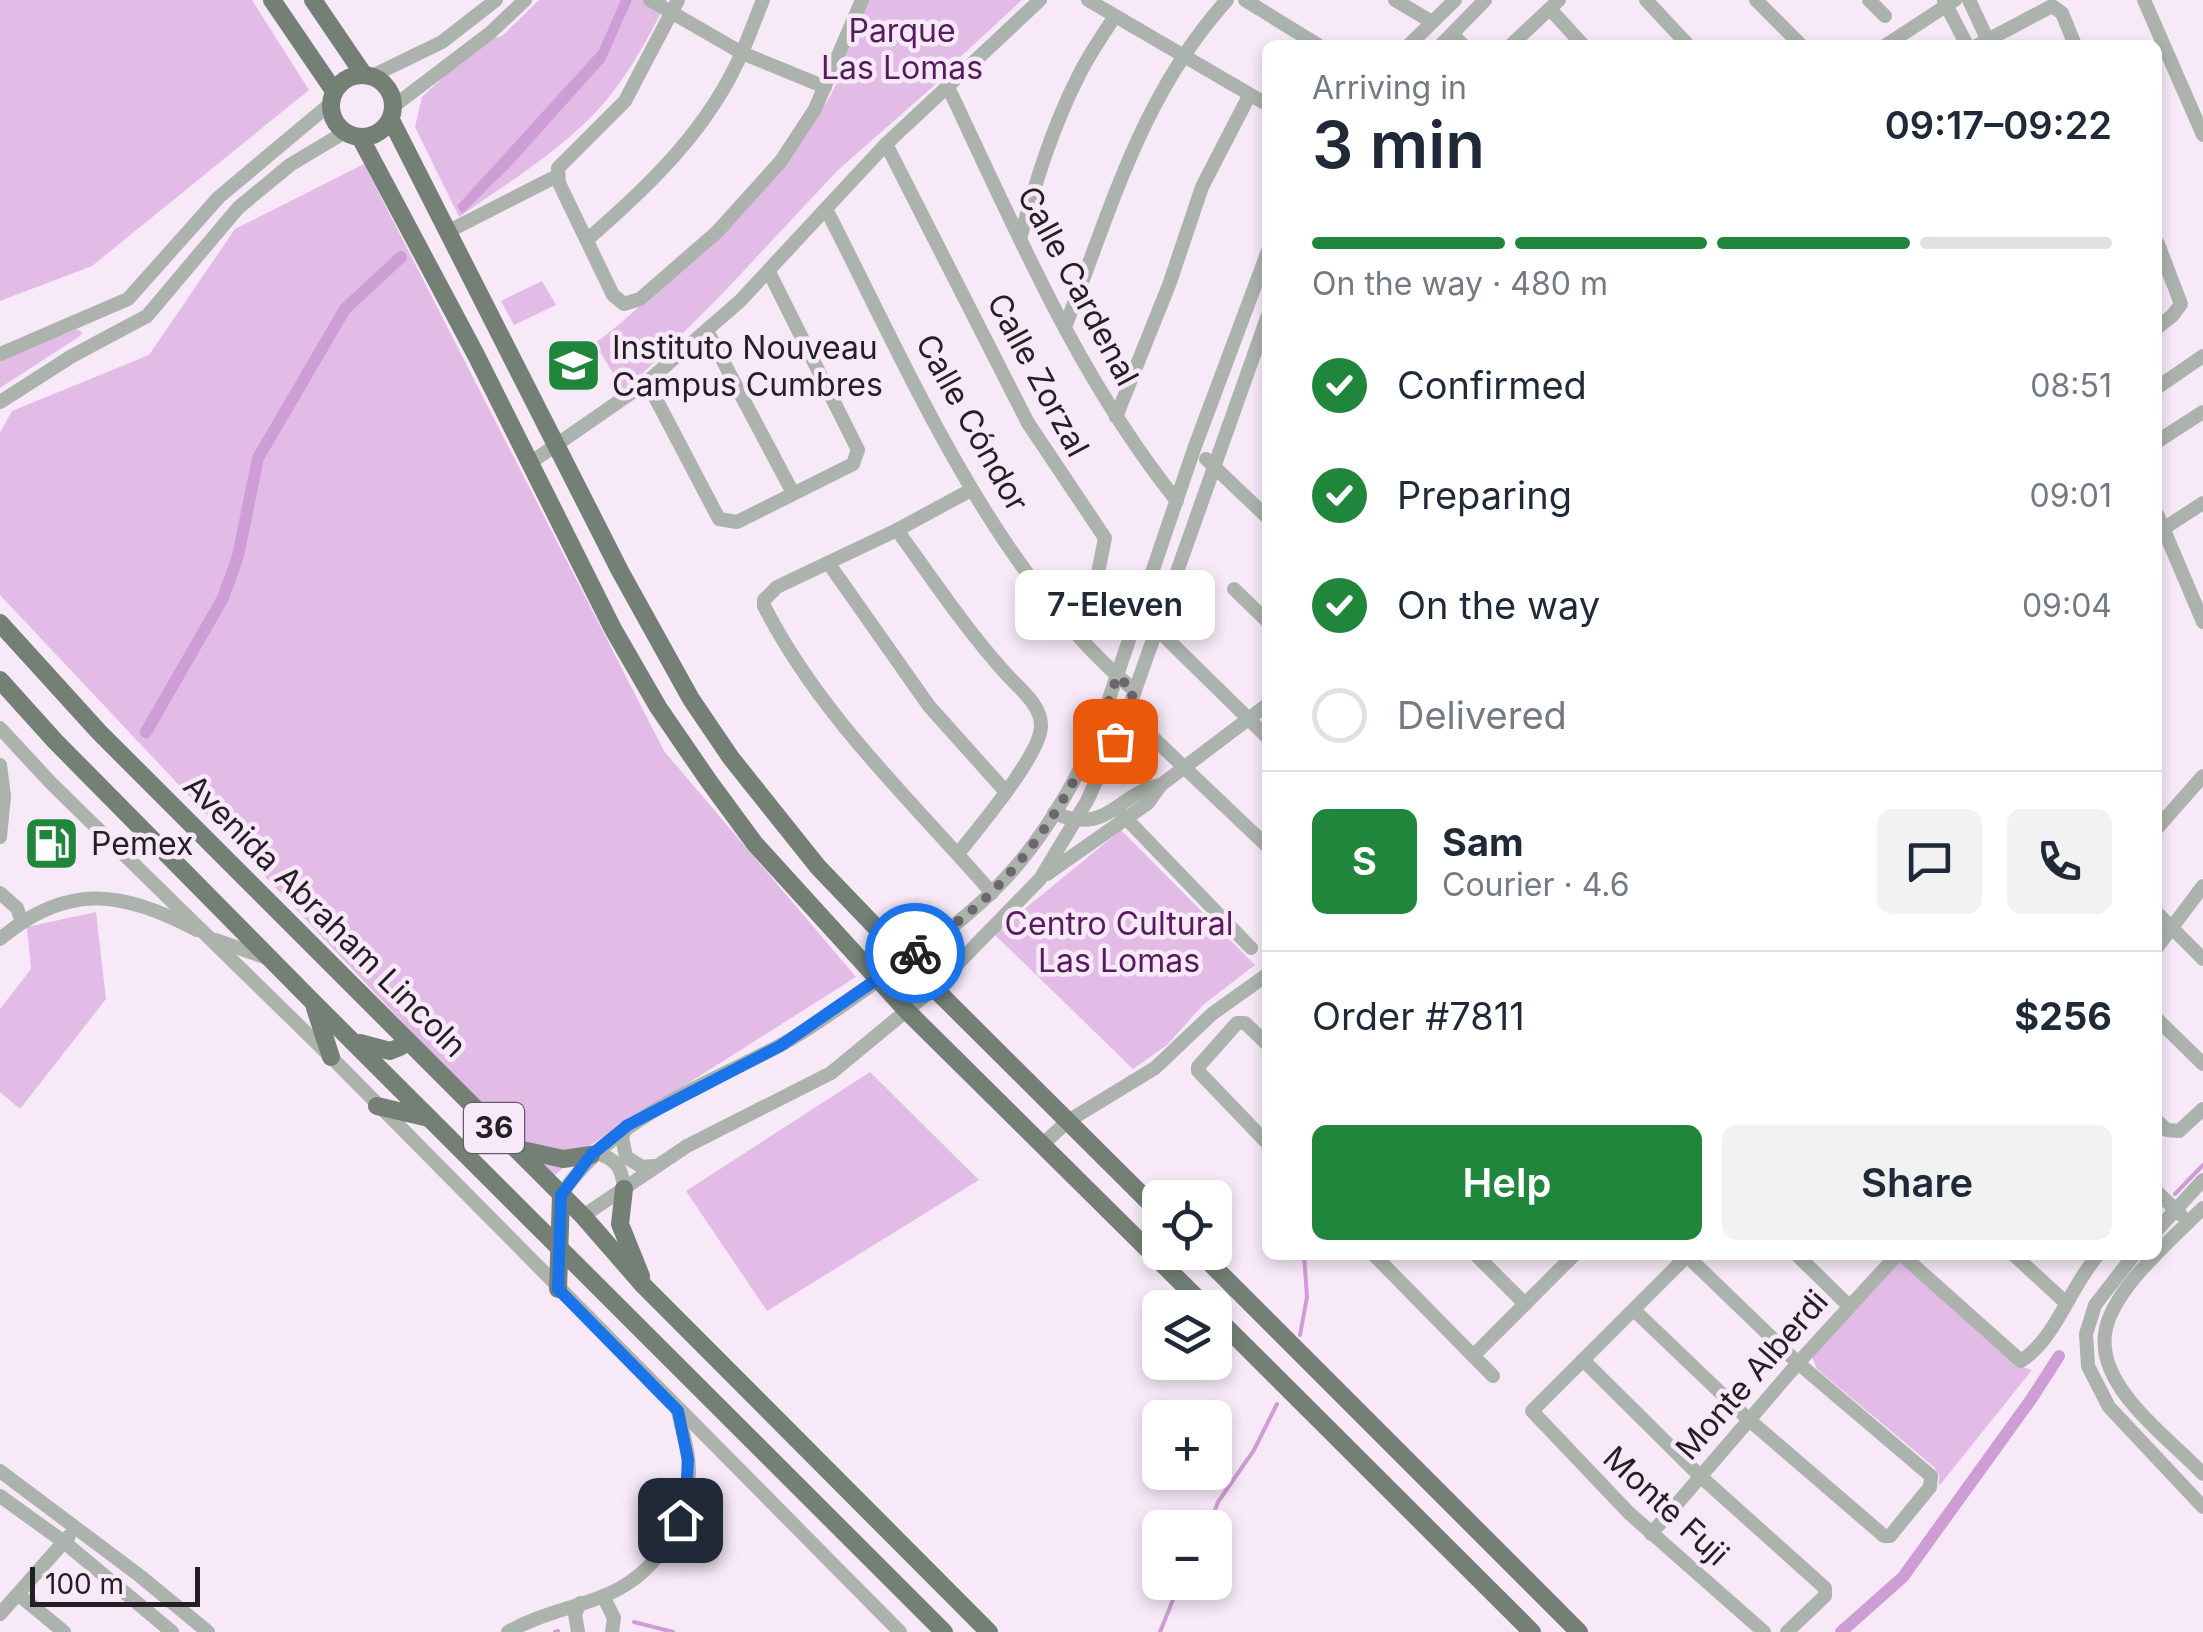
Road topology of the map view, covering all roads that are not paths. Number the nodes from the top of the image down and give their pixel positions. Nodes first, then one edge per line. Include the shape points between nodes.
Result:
1 (272, 0) edge
2 (313, 0) edge
3 (496, 0) edge
4 (525, 0) edge
5 (650, 0) edge
6 (763, 0) edge
7 (862, 0) edge
8 (1040, 0) edge
9 (1088, 0) edge
10 (1227, 0) edge
11 (1245, 0) edge
12 (1395, 0) edge
13 (1455, 0) edge
14 (1485, 0) edge
15 (1646, 0) edge
16 (1756, 0) edge
17 (1869, 0) edge
18 (1969, 0) edge
19 (2144, 0) edge
20 (1948, 2) edge
21 (1554, 5) edge
22 (675, 6) edge
23 (1115, 16) junction
24 (1885, 16) dead end
25 (1432, 22) junction
26 (1458, 39) edge
27 (1310, 40) edge
28 (1414, 40) edge
29 (1516, 40) edge
30 (1580, 40) edge
31 (1683, 40) edge
32 (1795, 40) edge
33 (1893, 40) edge
34 (1964, 40) edge
35 (1984, 40) edge
36 (1990, 40) edge
37 (2072, 40) edge
38 (2161, 40) edge
39 (2162, 41) edge
40 (742, 53) junction
41 (1182, 54) junction
42 (418, 55) junction
43 (368, 75) junction
44 (434, 78) junction
45 (825, 87) junction
46 (948, 87) junction
47 (1249, 96) junction
48 (332, 98) junction
49 (1262, 103) edge
50 (392, 113) junction
51 (352, 135) junction
52 (2203, 135) edge
53 (886, 144) junction
54 (560, 168) junction
55 (826, 209) junction
56 (449, 231) junction
57 (588, 239) junction
58 (1020, 239) junction
59 (2162, 254) edge
60 (1262, 267) edge
61 (769, 272) junction
62 (2162, 324) edge
63 (1065, 327) junction
64 (707, 331) junction
65 (1262, 331) edge
66 (504, 342) junction
67 (0, 354) edge
68 (476, 355) junction
69 (2203, 356) edge
70 (647, 382) junction
71 (2162, 384) edge
72 (0, 402) edge
73 (2203, 412) edge
74 (1116, 416) junction
75 (2162, 438) edge
76 (556, 446) junction
77 (1194, 448) junction
78 (530, 463) junction
79 (1212, 465) junction
80 (971, 490) junction
81 (794, 493) junction
82 (1176, 500) junction
83 (2203, 503) edge
84 (1262, 512) edge
85 (2162, 522) edge
86 (2162, 527) edge
87 (897, 530) junction
88 (829, 564) junction
89 (1234, 589) dead end
90 (2198, 596) edge
91 (1262, 616) edge
92 (2203, 622) edge
93 (0, 623) edge
94 (1157, 629) junction
95 (1073, 631) junction
96 (15, 641) junction
97 (0, 654) edge
98 (1117, 676) junction
99 (0, 680) edge
100 (1134, 691) junction
101 (1262, 709) edge
102 (1127, 713) junction
103 (1250, 720) junction
104 (0, 728) edge
105 (1262, 732) edge
106 (0, 765) edge
107 (1185, 766) junction
108 (2203, 776) edge
109 (1006, 792) junction
110 (1054, 813) junction
111 (1121, 814) junction
112 (1076, 820) junction
113 (2162, 822) edge
114 (0, 836) edge
115 (1262, 842) edge
116 (958, 854) junction
117 (1040, 878) junction
118 (2203, 886) edge
119 (0, 893) edge
120 (992, 893) junction
121 (2162, 919) edge
122 (22, 922) junction
123 (2171, 929) junction
124 (1, 938) edge
125 (211, 938) junction
126 (2162, 941) edge
127 (1251, 948) dead end
128 (907, 960) junction
129 (2203, 960) edge
130 (275, 961) junction
131 (1262, 978) edge
132 (879, 980) junction
133 (934, 988) junction
134 (314, 1003) junction
135 (907, 1011) junction
136 (2162, 1024) edge
137 (405, 1038) junction
138 (350, 1039) junction
139 (1262, 1039) edge
140 (331, 1056) junction
141 (2203, 1064) edge
142 (377, 1106) junction
143 (2203, 1109) edge
144 (429, 1118) junction
145 (1068, 1122) junction
146 (628, 1125) junction
147 (2162, 1126) edge
148 (1262, 1138) edge
149 (1042, 1144) junction
150 (512, 1147) junction
151 (592, 1153) junction
152 (655, 1166) junction
153 (2203, 1180) edge
154 (624, 1189) junction
155 (508, 1196) junction
156 (1142, 1196) edge
157 (2162, 1197) edge
158 (560, 1204) junction
159 (2203, 1208) edge
160 (2175, 1210) junction
161 (583, 1216) junction
162 (2162, 1220) edge
163 (2162, 1223) edge
164 (2183, 1228) junction
165 (561, 1246) junction
166 (2162, 1251) edge
167 (1379, 1260) edge
168 (1481, 1260) edge
169 (1569, 1260) edge
170 (1683, 1260) edge
171 (1691, 1260) edge
172 (1802, 1260) edge
173 (1894, 1260) edge
174 (1905, 1260) edge
175 (2019, 1260) edge
176 (2094, 1260) edge
177 (2130, 1260) edge
178 (2154, 1260) edge
179 (1217, 1270) edge
180 (644, 1286) junction
181 (558, 1289) junction
182 (1189, 1290) edge
183 (2065, 1302) junction
184 (1525, 1304) junction
185 (1849, 1306) junction
186 (1634, 1310) junction
187 (1232, 1333) edge
188 (1473, 1356) junction
189 (1583, 1360) junction
190 (1798, 1364) junction
191 (1493, 1376) dead end
192 (678, 1411) junction
193 (1748, 1420) junction
194 (0, 1472) edge
195 (2203, 1474) edge
196 (1700, 1476) junction
197 (1, 1498) edge
198 (2203, 1507) edge
199 (76, 1528) junction
200 (1651, 1534) junction
201 (64, 1542) junction
202 (19, 1595) junction
203 (603, 1596) junction
204 (580, 1603) junction
205 (0, 1614) edge
206 (64, 1632) edge
207 (172, 1632) edge
208 (208, 1632) edge
209 (508, 1632) edge
210 (578, 1632) edge
211 (612, 1632) edge
212 (900, 1632) edge
213 (944, 1632) edge
214 (989, 1632) edge
215 (1532, 1632) edge
216 (1580, 1632) edge
217 (1764, 1632) edge
218 (1787, 1632) edge

1 - 48 main road
2 - 43 main road
3 - 42 street
4 - 44 street
5 - 22 street
6 - 40 street
7 - 45 street
8 - 46 street
9 - 23 street
10 - 41 street
11 - 27 street
12 - 25 street
13 - 25 street
14 - 26 street
15 - 31 street
16 - 32 street
17 - 24 street
18 - 35 street
19 - 38 street
20 - 33 street
20 - 34 street
21 - 29 street
21 - 30 street
22 - 40 street
22 - 54 street via 625,100
23 - 41 street
23 - 58 street via 1064,106
25 - 28 street
36 - 37 street via 2052,6 2062,13
39 - 52 street
40 - 45 street
40 - 57 street via 680,151
41 - 47 street
41 - 63 street via 1130,156
42 - 43 street
42 - 44 street
43 - 48 main road via 348,78
43 - 50 main road via 388,88
44 - 50 street
45 - 57 street via 781,161 716,232 640,299 618,302
46 - 53 street
46 - 58 street, Calle Cardenal
47 - 49 street
47 - 74 street via 1202,187
48 - 51 main road via 332,115
48 - 67 street via 220,197 128,299
50 - 51 main road via 374,135
50 - 56 main road
51 - 68 main road
51 - 72 street via 290,164 238,208 147,316
53 - 55 street
53 - 95 street, Calle Zorzal via 1028,423 1105,538
54 - 56 street
54 - 57 street
55 - 61 street
55 - 80 street, Calle Cóndor
56 - 66 main road
58 - 63 street, Calle Cardenal
59 - 62 street via 2181,304
60 - 77 street
61 - 64 street
61 - 81 street via 858,450 849,468
63 - 74 street, Calle Cardenal
64 - 70 street
64 - 81 street
65 - 79 street
66 - 68 main road
66 - 76 main road
68 - 78 main road
69 - 71 street
70 - 76 street
70 - 81 street via 719,519 737,522
73 - 75 street
74 - 82 street, Calle Cardenal
76 - 78 street
76 - 128 main road via 652,632 730,758
77 - 79 street
77 - 82 street
78 - 132 main road via 658,707 756,844
79 - 84 street
79 - 94 street
80 - 87 street
80 - 95 street, Calle Cóndor
82 - 98 street
83 - 85 street
86 - 90 street
87 - 88 street
87 - 109 street via 1038,713 1038,738
88 - 109 street via 929,706
88 - 116 street via 777,586 764,606 853,739
89 - 91 street
90 - 92 street
93 - 96 main road, Avenida Abraham Lincoln / 36
94 - 100 street
94 - 103 street
95 - 98 street, Calle Cóndor
96 - 97 main road
96 - 137 main road, Avenida Abraham Lincoln / 36
98 - 100 street, Calle Cóndor
98 - 110 street via 1080,770
99 - 130 main road, 36
100 - 102 street
101 - 103 street
102 - 107 street
102 - 112 street
103 - 105 street
103 - 107 street
104 - 125 street
106 - 114 street
107 - 111 street
107 - 115 street
108 - 113 street
109 - 116 street
110 - 112 street
110 - 120 street
111 - 112 street
111 - 117 street
111 - 127 street
112 - 117 street
116 - 120 street
117 - 133 street
118 - 123 street
119 - 122 street
120 - 128 street
121 - 123 street
122 - 124 street
122 - 125 street via 74,902 117,898
123 - 126 street
123 - 129 street
125 - 130 street
125 - 140 street
128 - 132 street
128 - 133 main road
130 - 134 main road, 36
131 - 145 street via 1155,1068
132 - 135 main road
132 - 146 street via 780,1046
133 - 135 street
133 - 145 main road
134 - 138 main road, 36
134 - 140 main road
135 - 149 main road
135 - 152 street via 831,1073
136 - 141 street
137 - 138 main road via 388,1052
137 - 150 main road, Avenida Abraham Lincoln / 36
138 - 144 main road, 36
139 - 148 street via 1237,1022 1198,1067
140 - 142 street
142 - 144 main road
142 - 181 street
143 - 147 street via 2176,1132
144 - 155 main road, 36
145 - 149 street
145 - 156 main road
146 - 151 street
146 - 152 street via 622,1137 626,1157
149 - 182 main road
150 - 151 main road via 563,1160
150 - 158 main road, Avenida Abraham Lincoln / 36
151 - 154 street via 618,1164
151 - 158 street
152 - 154 street
153 - 160 street
154 - 161 street
154 - 180 main road via 620,1224
155 - 158 main road
155 - 165 main road, 36
157 - 160 street
158 - 161 main road, Avenida Abraham Lincoln / 36
158 - 165 main road
159 - 164 street
160 - 162 street
160 - 164 street
161 - 180 main road, Avenida Abraham Lincoln / 36
163 - 164 street
164 - 166 street
165 - 181 main road
165 - 213 main road, 36
167 - 188 street
168 - 184 street
169 - 184 street
170 - 186 street
171 - 190 street
172 - 185 street
173 - 185 street, Monte Alberdi
174 - 183 street via 2017,1360 2054,1324
175 - 183 street
176 - 183 street
177 - 198 street via 2094,1306 2086,1334 2088,1366 2109,1407
178 - 195 street via 2121,1297 2105,1347 2130,1402
179 - 216 main road
180 - 214 main road, Avenida Abraham Lincoln / 36
181 - 192 street
184 - 188 street
185 - 190 street, Monte Alberdi
186 - 189 street
186 - 193 street
187 - 215 main road
188 - 191 street
189 - 196 street
189 - 200 street, Monte Fuji via 1534,1406 1535,1416
190 - 193 street, Monte Alberdi
190 - 193 street via 1930,1476 1931,1484 1892,1534 1884,1536
192 - 203 street via 688,1460 680,1520 652,1563
192 - 212 street
193 - 196 street, Monte Alberdi
194 - 199 street
196 - 200 street, Monte Alberdi
196 - 218 street via 1825,1588 1825,1596
197 - 201 street
199 - 201 street
199 - 208 street
200 - 217 street, Monte Fuji
201 - 202 street
201 - 207 street
202 - 205 street
202 - 206 street
203 - 204 street
203 - 211 street via 614,1618
204 - 209 street
204 - 210 street

